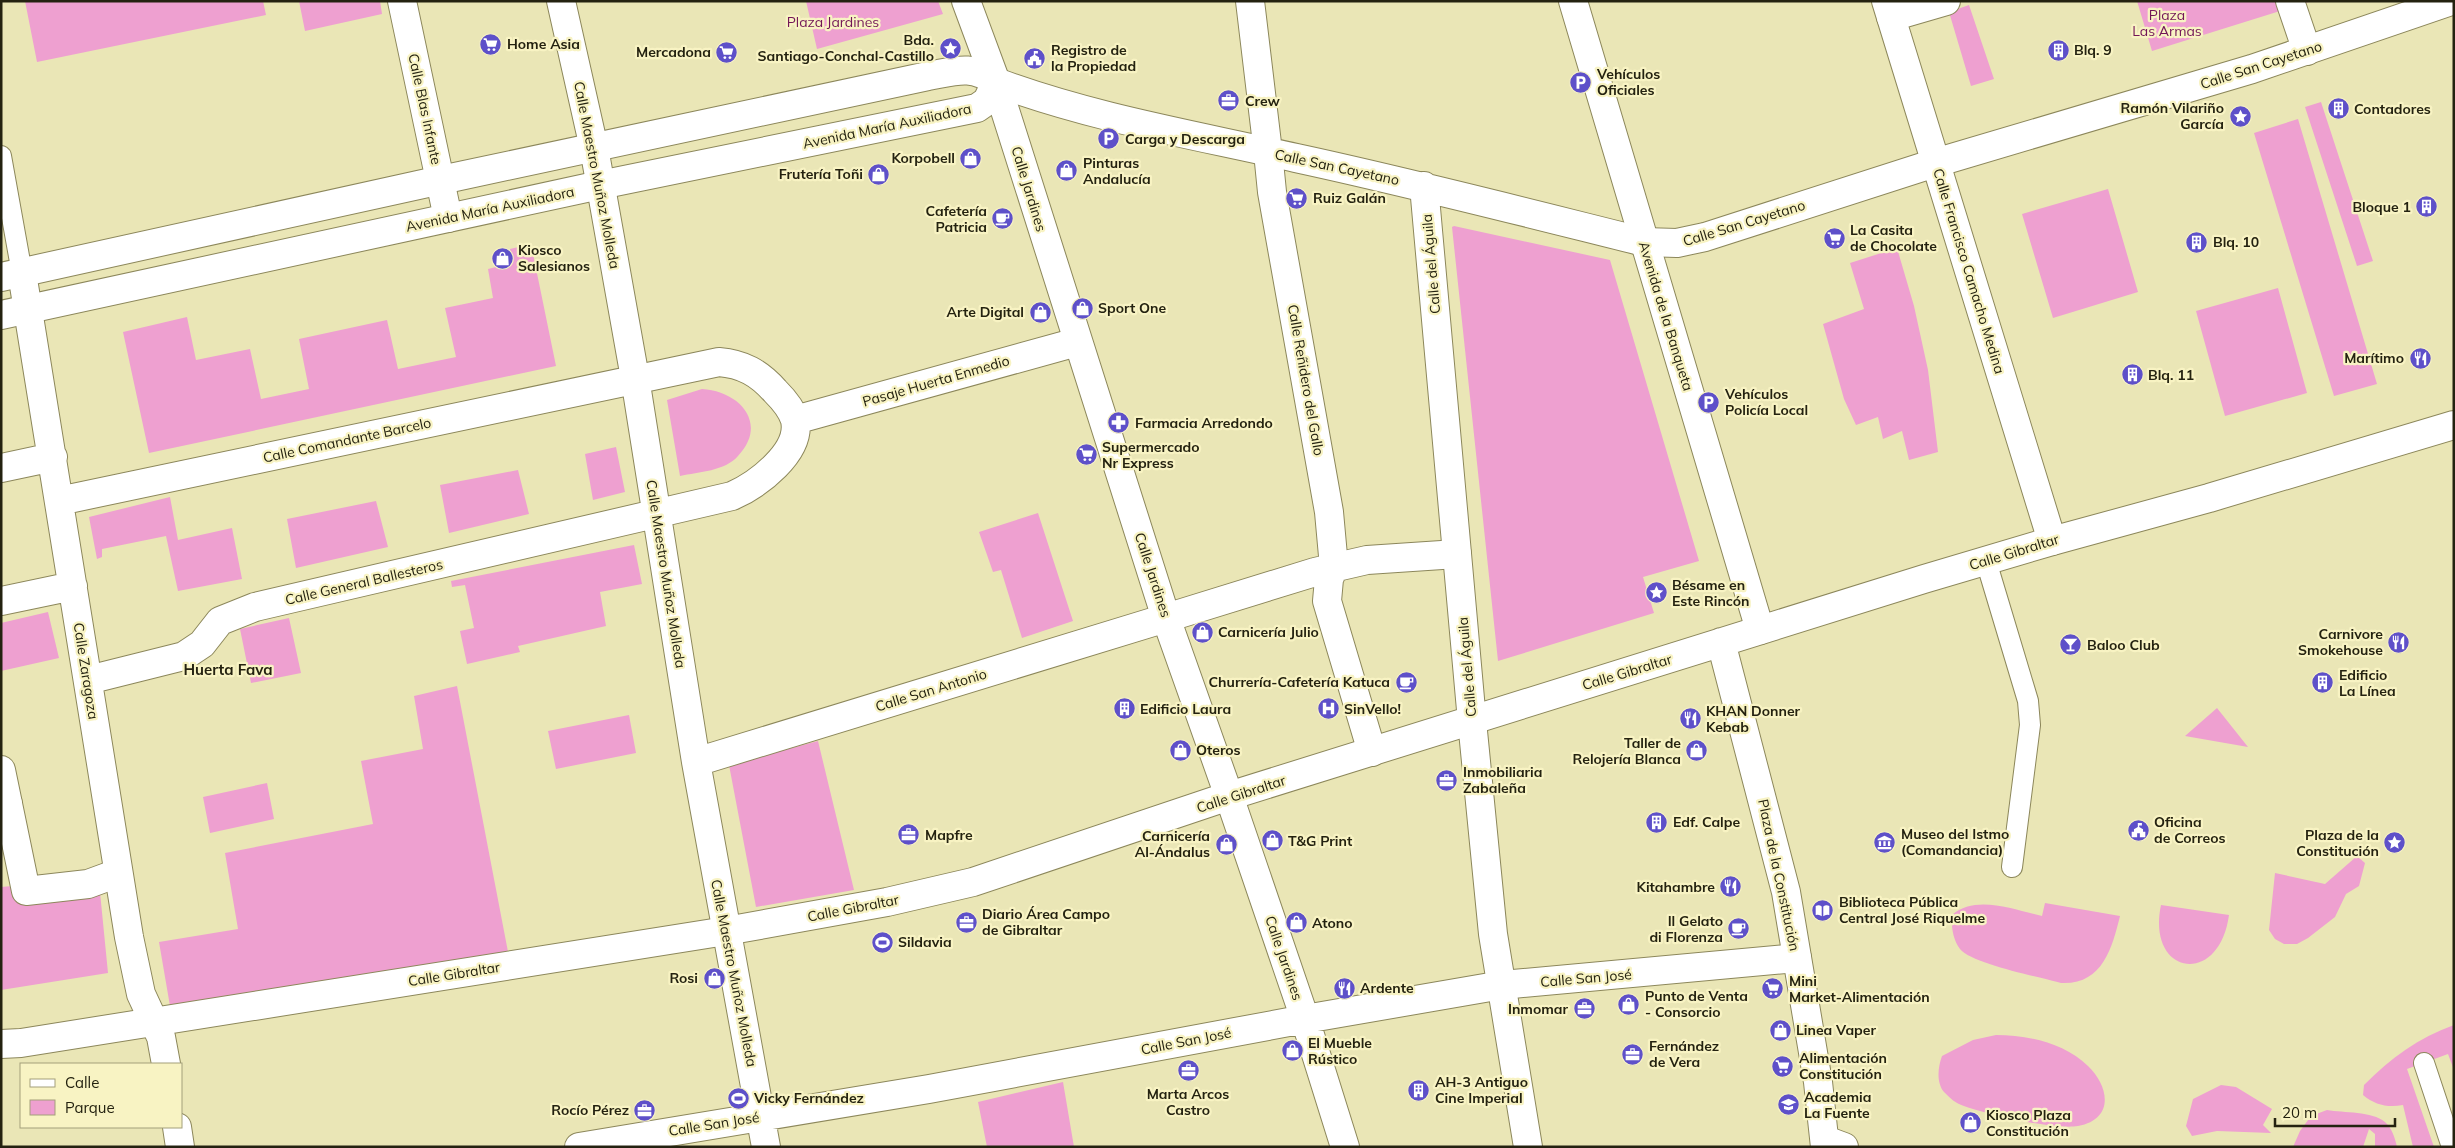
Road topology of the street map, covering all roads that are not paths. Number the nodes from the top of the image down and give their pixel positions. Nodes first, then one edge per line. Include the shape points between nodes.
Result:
1 (402, 1) edge
2 (561, 1) edge
3 (966, 1) edge
4 (1250, 1) edge
5 (1573, 1) edge
6 (1946, 1) edge
7 (2290, 1) edge
8 (2451, 1) edge
9 (1888, 9) edge
10 (2307, 51) junction
11 (996, 82) junction
12 (594, 148) junction
13 (1268, 152) junction
14 (1, 156) edge
15 (1935, 163) junction
16 (441, 180) junction
17 (600, 185) junction
18 (1424, 186) junction
19 (448, 218) junction
20 (1644, 242) junction
21 (11, 275) edge
22 (28, 309) junction
23 (1, 314) edge
24 (1077, 342) junction
25 (635, 378) junction
26 (795, 420) junction
27 (2454, 425) edge
28 (52, 457) junction
29 (1, 468) edge
30 (59, 501) junction
31 (656, 515) junction
32 (2052, 541) junction
33 (1457, 554) junction
34 (1986, 561) junction
35 (1334, 567) junction
36 (73, 586) junction
37 (1, 601) edge
38 (1166, 618) junction
39 (1760, 630) junction
40 (1722, 642) junction
41 (88, 680) junction
42 (1472, 720) junction
43 (1372, 752) junction
44 (696, 762) junction
45 (1, 770) edge
46 (1230, 796) junction
47 (5, 805) edge
48 (2012, 867) dead end
49 (118, 873) junction
50 (726, 931) junction
51 (1797, 958) junction
52 (1502, 986) junction
53 (1305, 1019) junction
54 (155, 1021) junction
55 (1, 1044) edge
56 (166, 1063) edge
57 (761, 1116) junction
58 (2454, 1118) edge
59 (177, 1128) edge
60 (1831, 1145) edge
61 (180, 1147) edge
62 (579, 1147) edge
63 (766, 1147) edge
64 (1344, 1147) edge
65 (1528, 1147) edge
66 (2452, 1147) edge

1 - 16 street, Calle Blas Infante
2 - 12 street, Calle Maestro Muñoz Molleda
3 - 11 street, Calle Jardines
4 - 13 street, Calle Reñidero del Gallo
5 - 20 street, Avenida de la Banqueta
6 - 9 street
7 - 10 street
8 - 10 street, Calle San Cayetano
9 - 15 street, Calle Francisco Camacho Medina
10 - 15 street, Calle San Cayetano
11 - 12 street via 983,73 956,71
11 - 13 street, Calle San Cayetano via 1099,115
11 - 17 street, Avenida María Auxiliadora via 987,100 977,108
11 - 24 street, Calle Jardines
12 - 16 street
12 - 17 street, Calle Maestro Muñoz Molleda
13 - 18 street, Calle San Cayetano
13 - 35 street, Calle Reñidero del Gallo via 1272,192 1329,512
14 - 21 lane
15 - 20 street, Calle San Cayetano via 1689,242
15 - 32 street, Calle Francisco Camacho Medina
16 - 19 street, Calle Blas Infante
16 - 21 street
17 - 19 street, Avenida María Auxiliadora
17 - 25 street, Calle Maestro Muñoz Molleda
18 - 20 street, Calle San Cayetano
18 - 33 street, Calle del Águila
19 - 22 street, Avenida María Auxiliadora
20 - 39 street, Avenida de la Banqueta
21 - 22 street, Calle Zaragoza
22 - 23 street, Avenida María Auxiliadora
22 - 28 street, Calle Zaragoza
24 - 26 street, Pasaje Huerta Enmedio
24 - 38 street, Calle Jardines
25 - 26 street via 719,362 737,364 756,372 771,386
25 - 30 street, Calle Comandante Barcelo
25 - 31 street, Calle Maestro Muñoz Molleda
26 - 31 street via 793,441 786,453 750,489
27 - 32 street, Calle Gibraltar
28 - 29 street
28 - 30 street, Calle Zaragoza
30 - 36 street, Calle Zaragoza
31 - 41 street, Calle General Ballesteros via 255,607 220,620 202,644 184,656
31 - 44 street, Calle Maestro Muñoz Molleda
32 - 34 street, Calle Gibraltar
33 - 35 street, Calle San Antonio via 1367,560
33 - 42 street, Calle del Águila
34 - 39 street, Calle Gibraltar
34 - 48 lane via 2028,701 2030,725
35 - 38 street, Calle San Antonio
35 - 43 street, Calle Reñidero del Gallo via 1327,590 1329,614
36 - 37 street
36 - 41 street, Calle Zaragoza
38 - 44 street, Calle San Antonio
38 - 46 street, Calle Jardines
39 - 40 street, Calle Gibraltar
40 - 42 street, Calle Gibraltar
40 - 51 street, Plaza de la Constitución via 1786,892
41 - 49 street, Calle Zaragoza
42 - 43 street, Calle Gibraltar
42 - 52 street, Calle del Águila via 1489,895
43 - 46 street, Calle Gibraltar
44 - 50 street, Calle Maestro Muñoz Molleda
45 - 47 street
46 - 50 street, Calle Gibraltar via 973,882 887,902
46 - 53 street, Calle Jardines
47 - 49 street via 26,892 88,884
49 - 54 street, Calle Zaragoza via 141,994
50 - 54 street, Calle Gibraltar
50 - 57 street, Calle Maestro Muñoz Molleda
51 - 52 street, Calle San José
51 - 60 street, Plaza de la Constitución
52 - 53 street, Calle San José
52 - 65 street, Calle del Águila
53 - 57 street, Calle San José via 929,1089
53 - 64 street, Calle Jardines
54 - 55 street, Calle Gibraltar
54 - 56 street, Calle Zaragoza
57 - 62 street, Calle San José
57 - 63 street, Calle Maestro Muñoz Molleda
58 - 66 lane via 2429,1061
59 - 61 street

